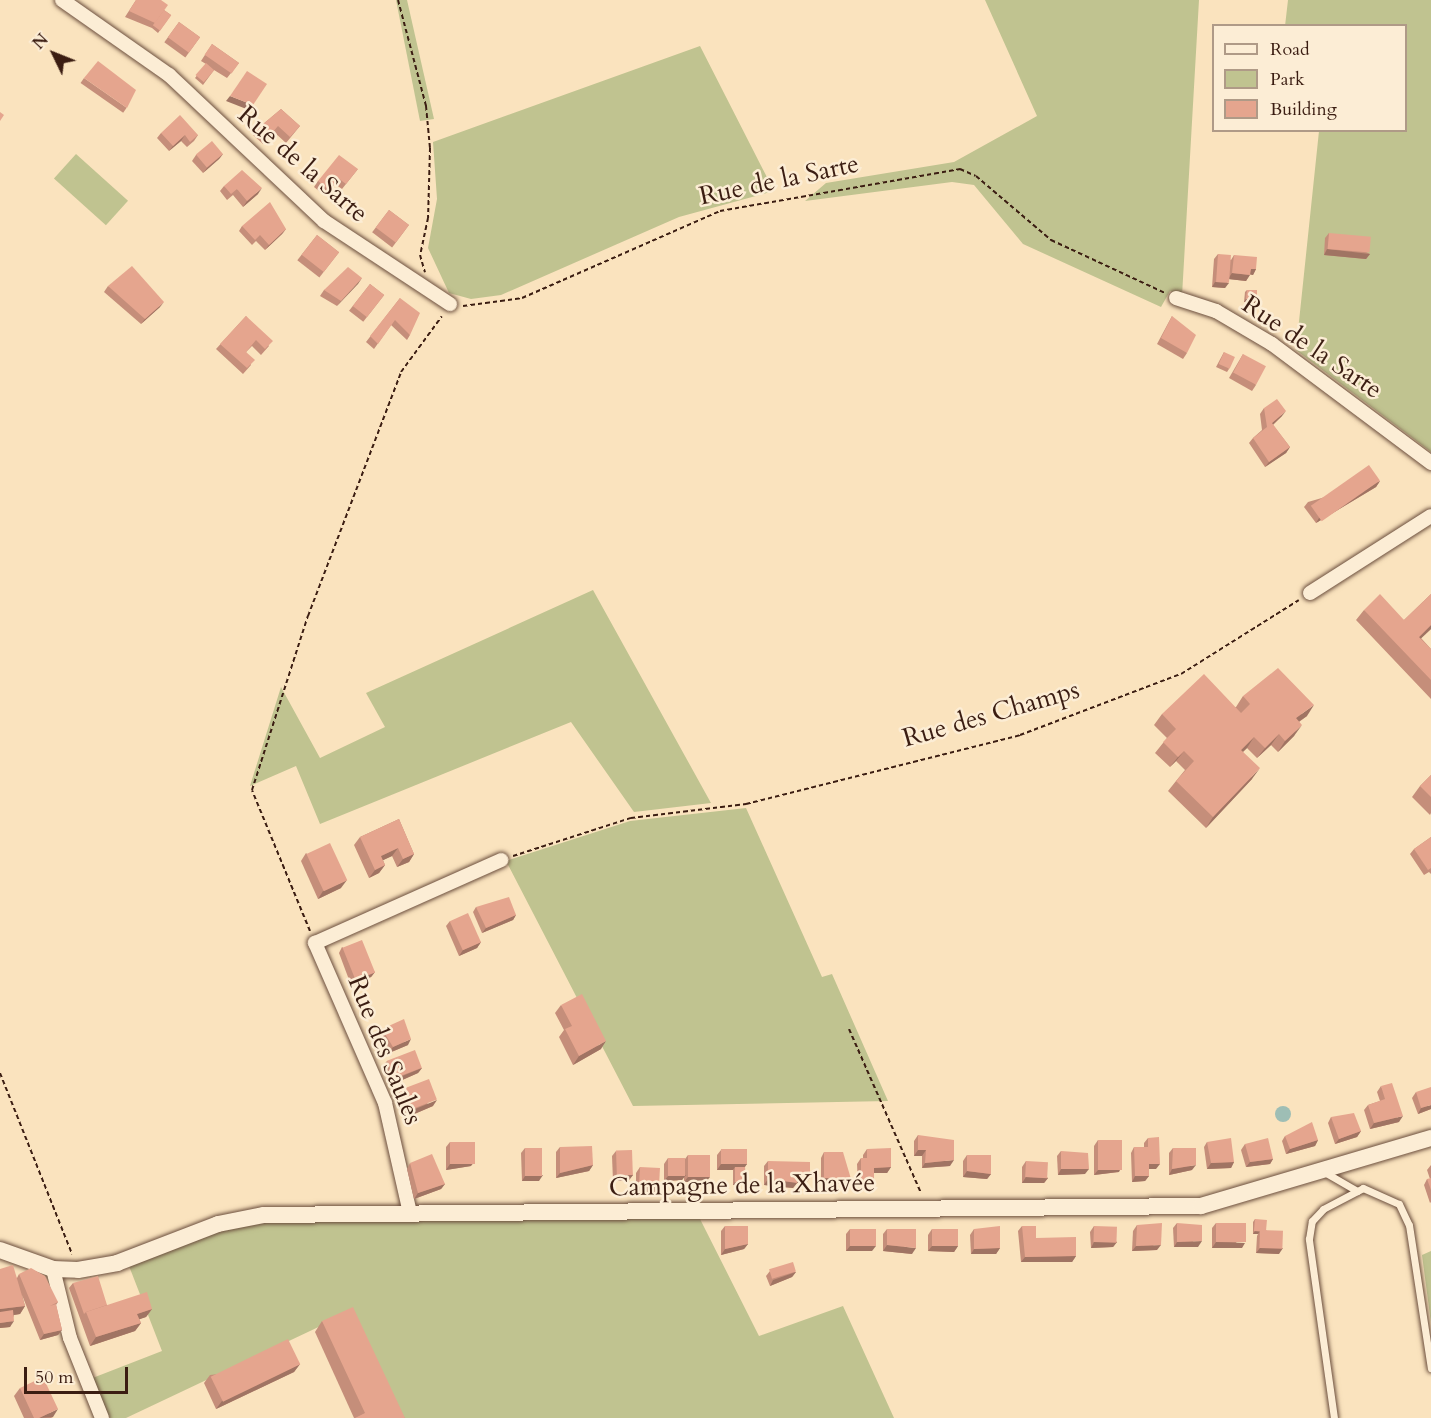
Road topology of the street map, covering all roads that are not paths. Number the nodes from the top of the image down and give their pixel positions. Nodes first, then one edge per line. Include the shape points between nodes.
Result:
1 (62, 0) edge
2 (1176, 298) road end
3 (450, 304) road end
4 (1431, 463) edge
5 (1431, 516) edge
6 (1310, 593) road end
7 (501, 860) dead end
8 (1431, 1138) edge
9 (1326, 1173) junction
10 (1356, 1191) junction
11 (410, 1213) junction
12 (0, 1250) edge
13 (53, 1269) junction
14 (1431, 1368) edge
15 (102, 1418) edge
16 (1334, 1418) edge

1 - 3 street, Rue de la Sarte via 169,75 324,221
2 - 4 street, Rue de la Sarte via 1216,311 1272,344
5 - 6 street
7 - 11 street, Rue des Saules via 315,943 385,1102
8 - 9 street, Campagne de la Xhavée
9 - 10 lane
9 - 11 street, Campagne de la Xhavée via 1201,1206
10 - 14 lane via 1382,1192 1399,1204 1410,1226
10 - 16 lane via 1323,1209 1312,1221 1309,1239
11 - 13 street, Campagne de la Xhavée via 264,1215 218,1224 117,1263 78,1270
12 - 13 street, Campagne de la Xhavée
13 - 15 street via 70,1338

